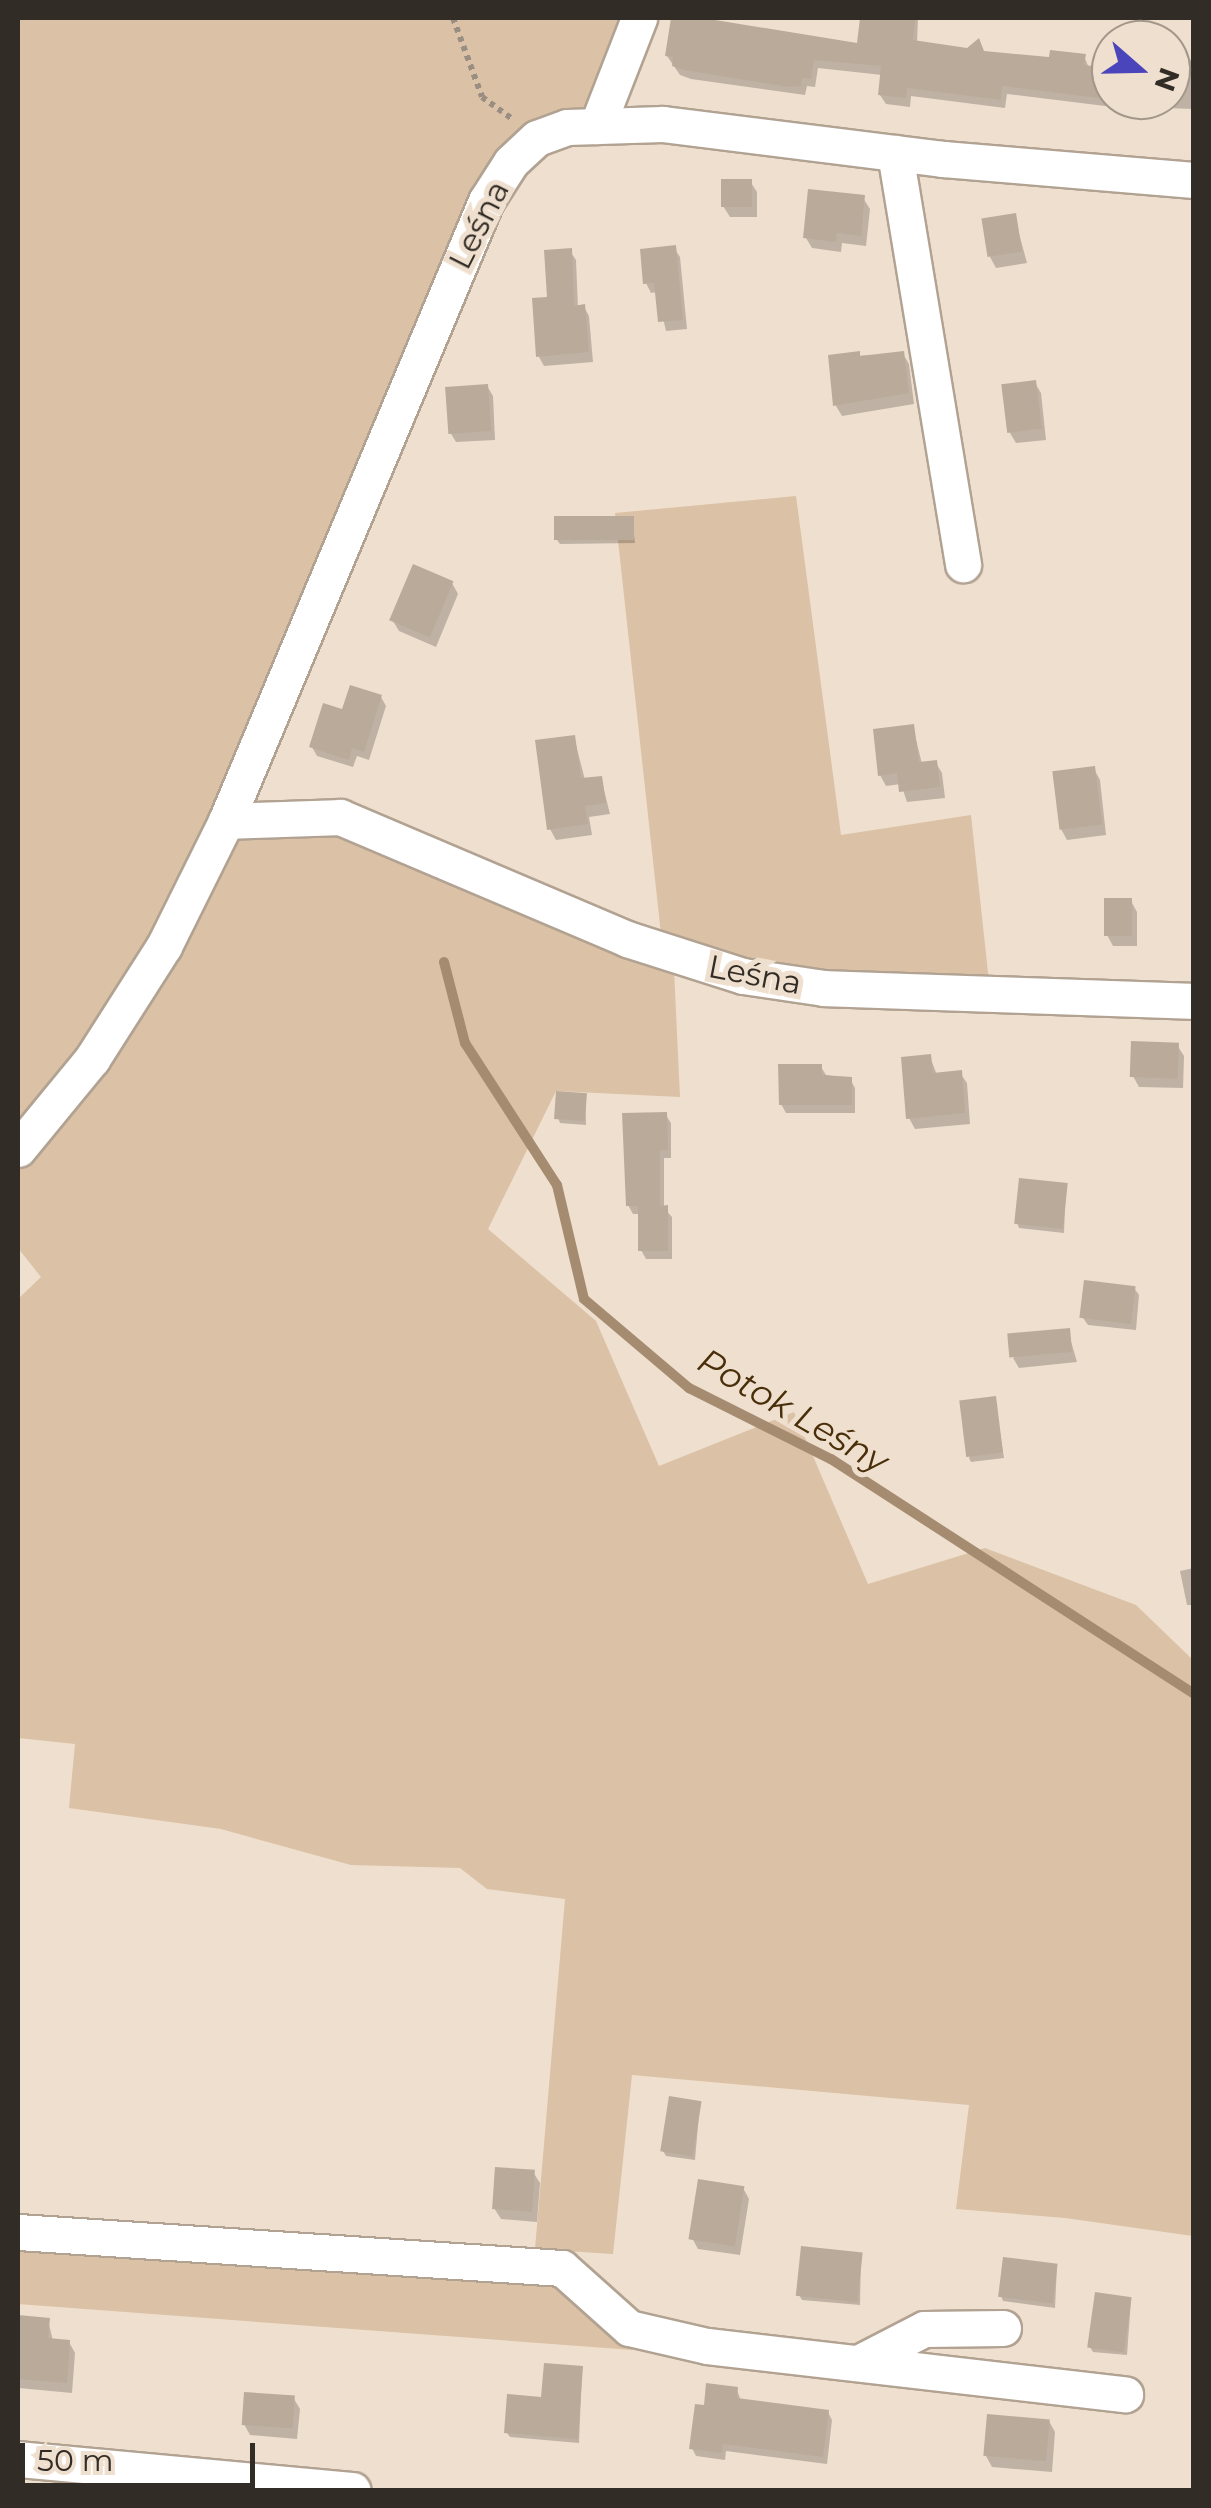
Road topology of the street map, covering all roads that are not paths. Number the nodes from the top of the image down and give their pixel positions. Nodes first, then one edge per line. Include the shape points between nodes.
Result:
1 (639, 18) edge
2 (597, 126) junction
3 (895, 153) junction
4 (1194, 180) edge
5 (964, 564) dead end
6 (226, 821) junction
7 (1194, 1000) edge
8 (18, 1149) edge
9 (18, 2232) edge
10 (1003, 2328) dead end
11 (860, 2362) junction
12 (1125, 2394) dead end
13 (18, 2459) edge
14 (353, 2490) edge

1 - 2 street
2 - 3 street via 663,124
2 - 6 street, Leśna via 567,126 537,138 486,201
3 - 4 street
3 - 5 street
6 - 7 street, Leśna via 340,817 626,939 743,976 824,988
6 - 8 street, Leśna via 132,1002
9 - 11 street via 562,2268 629,2328 707,2346
10 - 11 street via 924,2329
11 - 12 street
13 - 14 street

